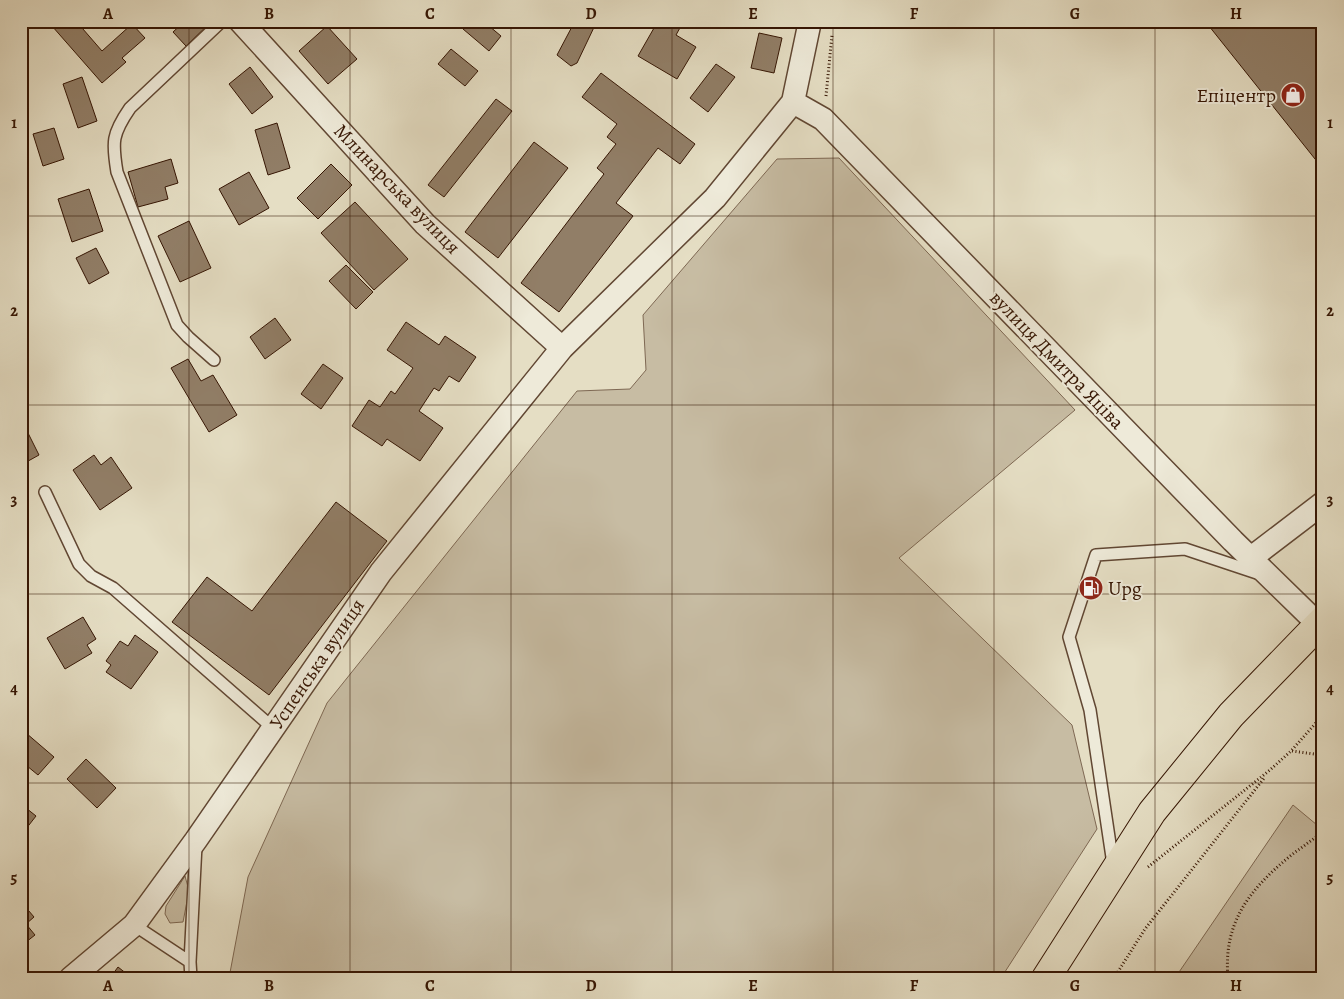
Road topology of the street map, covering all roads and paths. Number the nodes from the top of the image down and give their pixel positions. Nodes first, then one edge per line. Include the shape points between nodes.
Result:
1 (222, 21) edge
2 (240, 21) edge
3 (810, 21) edge
4 (833, 31) dead end
5 (793, 102) junction
6 (823, 119) junction
7 (562, 348) junction
8 (214, 360) dead end
9 (45, 492) dead end
10 (1323, 503) edge
11 (1251, 558) junction
12 (1269, 577) junction
13 (1320, 622) edge
14 (1323, 715) edge
15 (273, 728) junction
16 (1291, 751) junction
17 (1323, 757) edge
18 (1270, 770) junction
19 (1323, 831) edge
20 (196, 840) junction
21 (1146, 869) dead end
22 (1114, 870) junction
23 (134, 924) junction
24 (190, 962) junction
25 (71, 978) edge
26 (191, 978) edge
27 (1046, 978) edge
28 (1114, 978) edge
29 (1228, 978) edge

1 - 8 lane via 130,108 118,125 113,147 117,172 177,325
2 - 7 street, Млинарська вулиця via 425,224
3 - 5 street
4 - 6 path
5 - 6 street, вулиця Дмитра Яціва
5 - 7 street, Успенська вулиця via 715,198
6 - 11 street, вулиця Дмитра Яціва
7 - 15 street, Успенська вулиця via 381,572
9 - 15 lane via 79,564 91,576 113,588
10 - 11 street
11 - 12 street, вулиця Дмитра Яціва
12 - 13 street, вулиця Дмитра Яціва
12 - 22 lane via 1185,550 1096,555 1069,637 1090,710
13 - 22 highway via 1231,715 1152,812
14 - 16 path
15 - 20 street, Успенська вулиця
16 - 17 path
16 - 18 path
18 - 21 path
18 - 28 path via 1145,929
19 - 29 path via 1266,879 1239,912 1229,940
20 - 23 street, Успенська вулиця
20 - 24 lane
22 - 27 highway
23 - 24 lane
23 - 25 street, Успенська вулиця
24 - 26 lane

